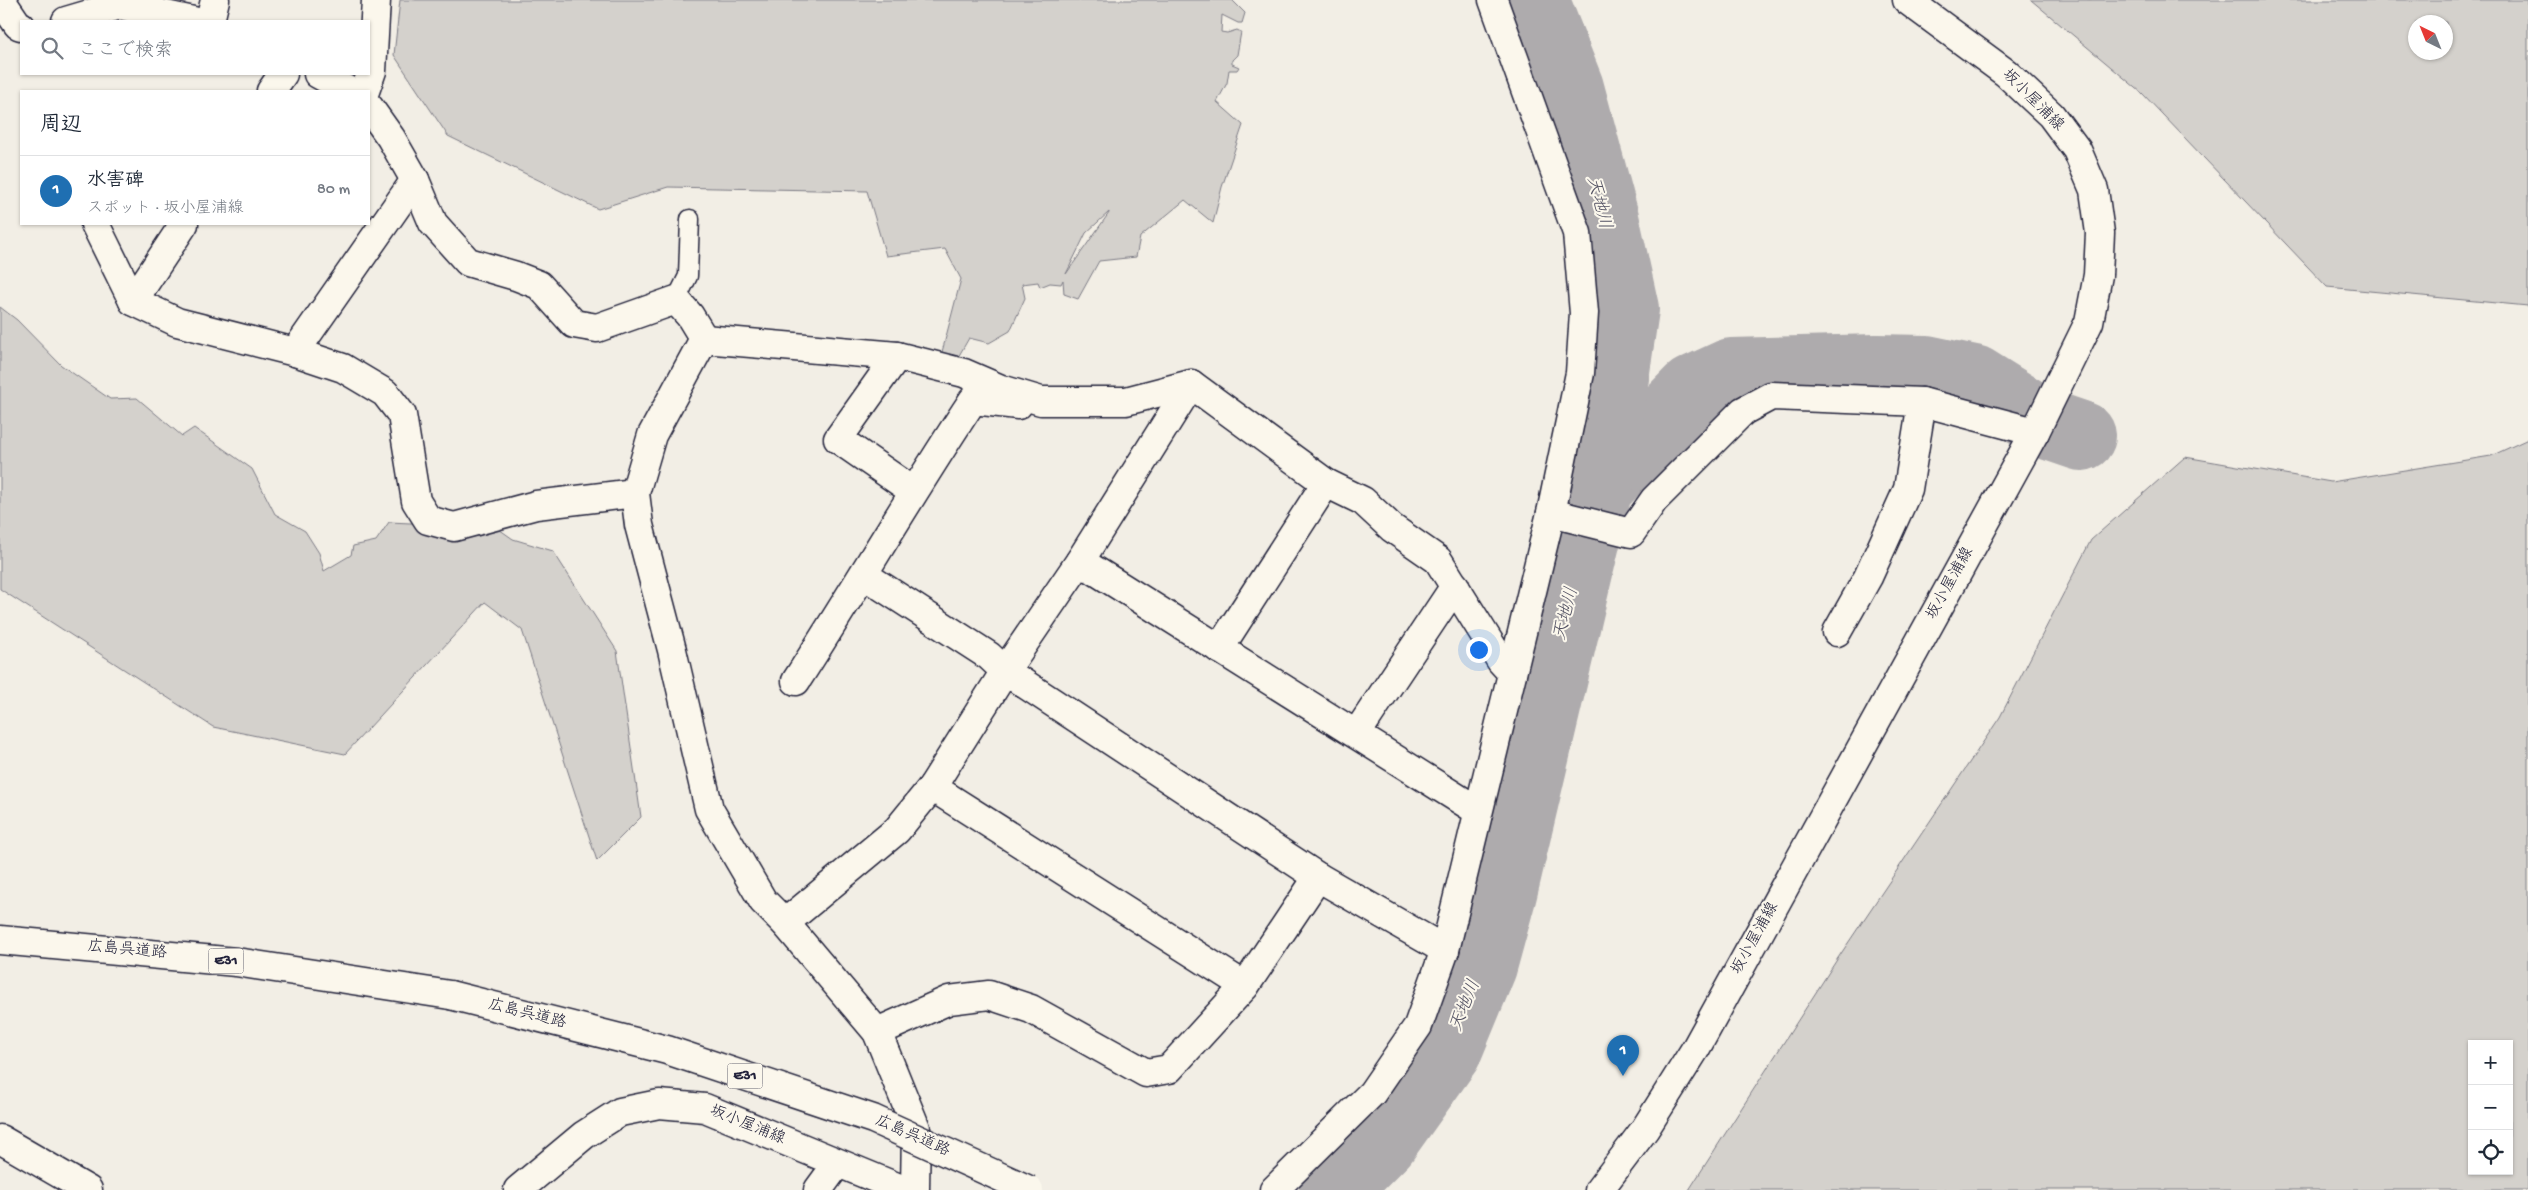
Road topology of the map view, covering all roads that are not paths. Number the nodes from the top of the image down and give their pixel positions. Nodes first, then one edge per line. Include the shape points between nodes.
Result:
1 (1, 0) edge
2 (215, 0) edge
3 (376, 0) edge
4 (1493, 0) edge
5 (1907, 0) edge
6 (69, 20) edge
7 (188, 20) edge
8 (210, 20) edge
9 (20, 26) edge
10 (282, 75) edge
11 (320, 75) edge
12 (272, 90) edge
13 (347, 90) edge
14 (365, 90) edge
15 (370, 108) edge
16 (415, 180) junction
17 (690, 219) dead end
18 (95, 225) edge
19 (183, 225) edge
20 (676, 300) junction
21 (133, 301) junction
22 (704, 339) junction
23 (295, 352) junction
24 (894, 360) junction
25 (1191, 384) junction
26 (973, 400) junction
27 (1041, 401) junction
28 (1922, 402) junction
29 (2035, 432) junction
30 (1326, 483) junction
31 (913, 491) junction
32 (635, 492) junction
33 (1557, 515) junction
34 (1080, 561) junction
35 (864, 575) junction
36 (1455, 586) junction
37 (1837, 632) dead end
38 (1220, 649) junction
39 (1006, 672) junction
40 (1512, 673) junction
41 (796, 681) dead end
42 (1357, 733) junction
43 (932, 787) junction
44 (1478, 811) junction
45 (1318, 877) junction
46 (785, 923) junction
47 (0, 940) edge
48 (1445, 950) junction
49 (1245, 986) junction
50 (877, 1032) junction
51 (0, 1139) edge
52 (837, 1164) junction
53 (88, 1190) edge
54 (518, 1190) edge
55 (818, 1190) edge
56 (904, 1190) edge
57 (915, 1190) edge
58 (1029, 1190) edge
59 (1274, 1190) edge
60 (1599, 1190) edge

1 - 9 main road
2 - 8 main road
3 - 14 main road via 372,71
4 - 33 main road via 1577,233 1584,313 1580,373
5 - 29 main road, 坂小屋浦線 via 2006,73 2051,115 2078,150 2094,190 2100,232 2089,322
6 - 7 main road via 120,5
10 - 12 main road
11 - 13 main road
15 - 16 main road
16 - 20 main road via 433,223 468,262 539,285 574,324 596,328
16 - 23 main road
17 - 20 lane via 688,276
18 - 21 main road
19 - 21 main road
20 - 22 main road
21 - 23 main road via 177,322
22 - 24 main road
22 - 32 main road via 652,435
23 - 32 main road via 343,368 385,393 397,408 402,415 416,501 428,520 454,526 536,505
24 - 26 main road via 953,384
24 - 27 main road via 964,373 1001,390
24 - 31 main road via 838,439
25 - 27 main road via 1126,400
25 - 30 main road
25 - 34 main road
26 - 27 main road via 1035,407
26 - 31 main road
28 - 29 main road
28 - 33 main road via 1771,396 1743,411 1654,500 1631,533
28 - 37 main road via 1908,489 1868,577
29 - 60 main road, 坂小屋浦線 via 1696,1048 1645,1129
30 - 36 main road via 1363,501 1392,528 1438,560
30 - 38 main road
31 - 35 main road
32 - 46 main road via 639,525 709,809 763,901
33 - 40 main road
34 - 38 main road
34 - 39 main road
35 - 39 main road via 988,656
35 - 41 main road
36 - 40 main road via 1501,661
36 - 42 main road
38 - 42 main road
39 - 43 main road
39 - 45 main road
40 - 44 main road
42 - 44 main road
43 - 46 main road via 897,830
43 - 49 main road
44 - 48 main road
45 - 48 main road
45 - 49 main road
46 - 50 main road
47 - 58 main road, 広島呉道路 / E31, bridge via 236,962 450,995 668,1050 873,1119
48 - 59 main road via 1418,1026 1372,1093
49 - 50 main road via 1169,1069 1146,1073 1031,1009 989,995 949,1000
50 - 57 main road via 916,1128
51 - 53 main road
52 - 54 main road, 坂小屋浦線 via 705,1108 659,1104 620,1112 584,1135
52 - 55 main road
52 - 56 main road, 坂小屋浦線

